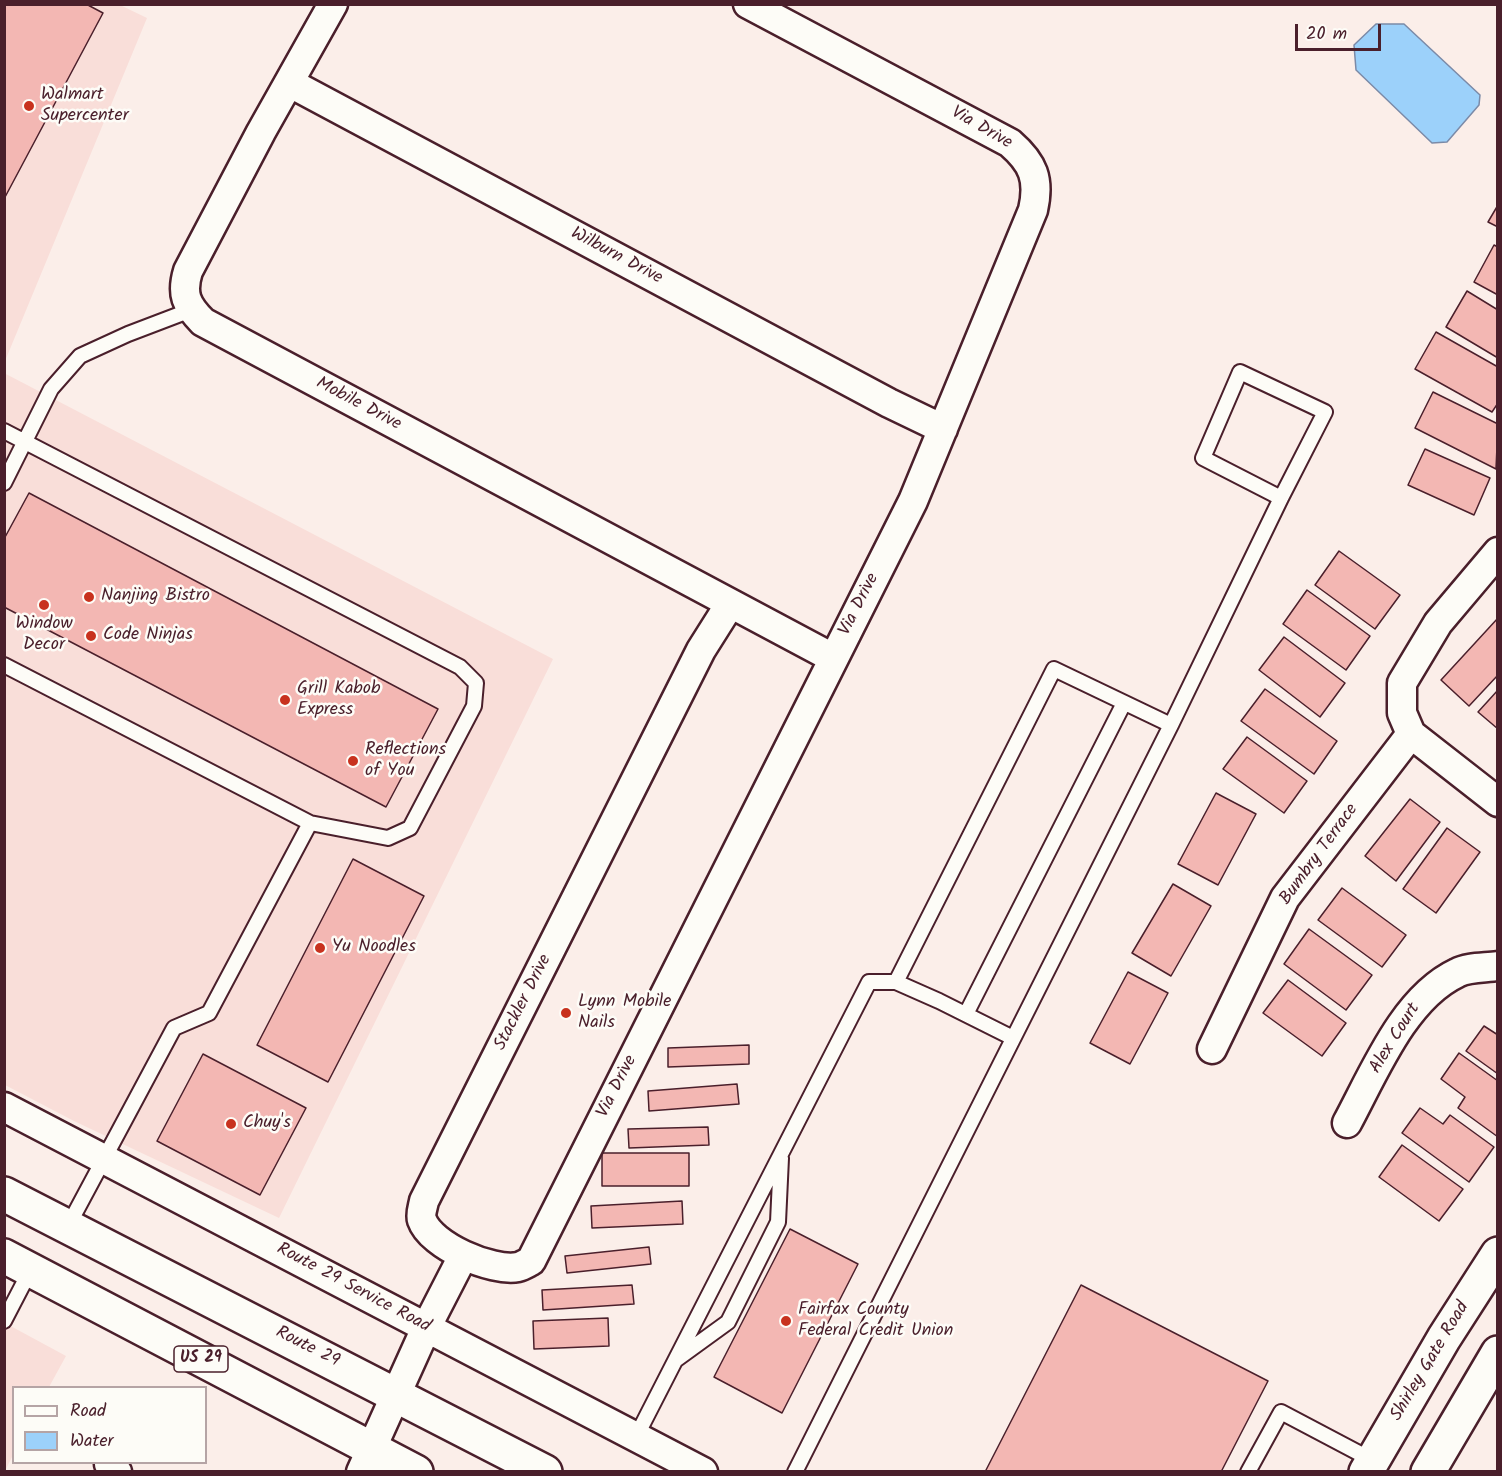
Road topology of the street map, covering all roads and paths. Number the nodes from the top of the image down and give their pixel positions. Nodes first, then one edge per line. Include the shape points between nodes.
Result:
1 (333, 4) edge
2 (747, 4) edge
3 (290, 83) junction
4 (191, 310) junction
5 (943, 429) junction
6 (4, 431) edge
7 (26, 442) junction
8 (4, 483) edge
9 (1281, 498) junction
10 (1497, 552) edge
11 (730, 604) junction
12 (833, 658) junction
13 (4, 665) edge
14 (1124, 703) junction
15 (1170, 725) junction
16 (1411, 734) junction
17 (1497, 802) edge
18 (310, 823) junction
19 (1497, 966) edge
20 (896, 982) junction
21 (966, 1014) junction
22 (1013, 1038) junction
23 (1212, 1049) dead end
24 (4, 1107) edge
25 (1347, 1123) dead end
26 (781, 1153) junction
27 (105, 1158) junction
28 (4, 1194) edge
29 (67, 1227) junction
30 (1497, 1254) edge
31 (463, 1256) junction
32 (17, 1262) edge
33 (4, 1321) edge
34 (426, 1328) junction
35 (1497, 1353) edge
36 (675, 1361) junction
37 (397, 1395) junction
38 (636, 1437) junction
39 (367, 1460) edge
40 (1369, 1466) edge
41 (416, 1472) edge
42 (545, 1472) edge
43 (703, 1472) edge
44 (795, 1472) edge
45 (1248, 1472) edge
46 (1428, 1472) edge

1 - 3 street
2 - 5 street, Via Drive via 1010,143 1025,156 1034,174 1033,210
3 - 4 street via 188,271 185,289
3 - 5 street, Wilburn Drive via 889,404
4 - 7 lane via 80,356 51,389
4 - 11 street, Mobile Drive via 203,322
5 - 12 street, Via Drive via 913,501
6 - 7 lane
7 - 8 lane
7 - 18 lane via 460,667 476,683 474,706 410,828 388,838
9 - 9 lane via 1203,458 1240,372 1325,412
9 - 15 lane
10 - 16 street via 1438,623 1402,683 1401,713
11 - 12 street, Mobile Drive
11 - 31 street, Stackler Drive via 702,650 424,1202 422,1220 427,1228
12 - 31 street, Via Drive via 531,1261 518,1267 483,1264
13 - 18 lane
14 - 15 lane
14 - 20 lane via 1054,669
14 - 21 lane
15 - 22 lane
16 - 17 street
16 - 23 street, Bumbry Terrace via 1285,898
18 - 27 lane via 208,1013 174,1028
19 - 25 street, Alex Court via 1458,972 1424,994 1399,1028
20 - 21 lane
20 - 26 lane via 869,982
21 - 22 lane
22 - 44 lane
24 - 27 street, Route 29 Service Road
26 - 36 lane
26 - 36 lane via 778,1222 728,1322
27 - 29 lane
27 - 34 street, Route 29 Service Road
28 - 29 main road, Route 29
29 - 37 main road, Route 29
30 - 40 main road, Shirley Gate Road
31 - 34 street
32 - 33 lane
32 - 39 main road, US 29
34 - 37 street
34 - 38 street, Route 29 Service Road
35 - 46 main road
36 - 38 lane
37 - 39 street
37 - 42 main road, Route 29
38 - 43 street, Route 29 Service Road
39 - 41 main road, US 29
40 - 45 lane via 1281,1412

